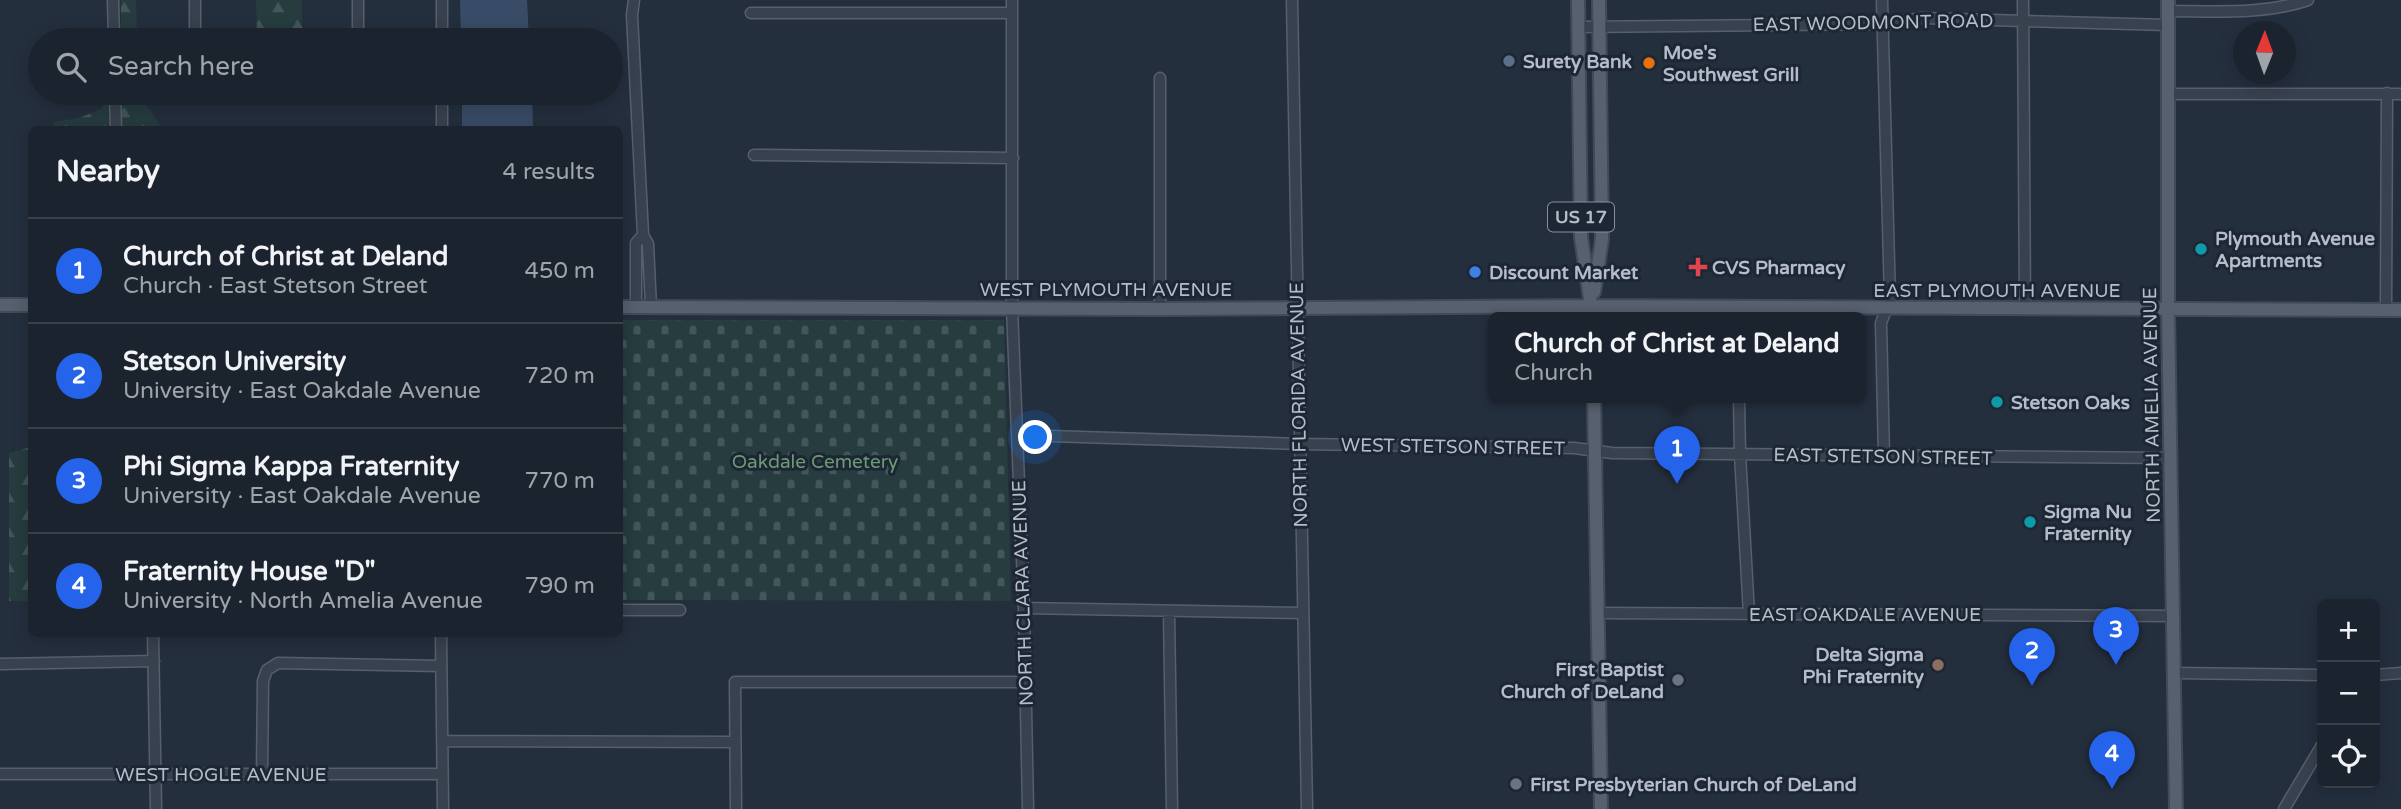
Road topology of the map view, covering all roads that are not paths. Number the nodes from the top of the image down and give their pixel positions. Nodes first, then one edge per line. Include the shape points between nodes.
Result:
1 (113, 0) edge
2 (195, 0) edge
3 (358, 0) edge
4 (442, 0) edge
5 (634, 0) edge
6 (1012, 0) edge
7 (1292, 0) edge
8 (1578, 0) edge
9 (1599, 0) edge
10 (1882, 0) edge
11 (2022, 0) edge
12 (2308, 0) edge
13 (2168, 5) edge
14 (751, 13) dead end
15 (1012, 13) junction
16 (2023, 19) junction
17 (1883, 24) junction
18 (2168, 24) junction
19 (1578, 27) junction
20 (114, 28) edge
21 (195, 28) edge
22 (358, 28) edge
23 (442, 28) edge
24 (1599, 28) junction
25 (1160, 78) dead end
26 (2387, 93) junction
27 (2169, 94) junction
28 (2401, 94) edge
29 (115, 105) edge
30 (442, 105) edge
31 (116, 126) edge
32 (442, 126) edge
33 (754, 155) dead end
34 (1013, 158) junction
35 (643, 235) junction
36 (0, 305) edge
37 (28, 305) edge
38 (623, 307) edge
39 (636, 307) junction
40 (651, 307) junction
41 (1012, 308) junction
42 (1296, 308) junction
43 (1885, 308) junction
44 (1160, 309) junction
45 (2025, 309) junction
46 (2168, 309) junction
47 (2401, 310) edge
48 (2386, 311) junction
49 (1593, 312) edge
50 (1767, 312) edge
51 (1594, 403) edge
52 (1739, 403) edge
53 (1017, 435) junction
54 (1300, 444) junction
55 (1595, 451) junction
56 (1740, 454) junction
57 (1884, 456) junction
58 (2171, 458) junction
59 (1024, 608) junction
60 (623, 610) edge
61 (680, 610) dead end
62 (1170, 612) junction
63 (1302, 613) junction
64 (1598, 613) junction
65 (1749, 614) junction
66 (2174, 615) junction
67 (153, 637) edge
68 (441, 637) edge
69 (154, 661) junction
70 (0, 664) edge
71 (441, 666) junction
72 (2175, 673) junction
73 (2401, 673) edge
74 (2317, 675) edge
75 (2380, 675) edge
76 (1024, 682) junction
77 (443, 741) junction
78 (734, 742) junction
79 (2317, 753) edge
80 (0, 774) edge
81 (156, 774) junction
82 (262, 774) junction
83 (442, 774) junction
84 (156, 809) edge
85 (443, 809) edge
86 (736, 809) edge
87 (1028, 809) edge
88 (1172, 809) edge
89 (1307, 809) edge
90 (1601, 809) edge
91 (2176, 809) edge
92 (2284, 809) edge

1 - 20 street
2 - 21 street
3 - 22 street
4 - 23 street
5 - 35 street
6 - 15 street, NORTH CLARA AVENUE
7 - 42 street, NORTH FLORIDA AVENUE
8 - 19 main road, US 17
9 - 24 main road, US 17
10 - 17 street
11 - 16 street
12 - 13 street via 2250,10
13 - 18 main road, NORTH AMELIA AVENUE
14 - 15 street
15 - 34 street, NORTH CLARA AVENUE
16 - 17 street, EAST WOODMONT ROAD via 1922,18
16 - 18 street, EAST WOODMONT ROAD
16 - 45 street
17 - 24 street, EAST WOODMONT ROAD
17 - 43 street via 1890,300
18 - 27 main road, NORTH AMELIA AVENUE
19 - 24 street, EAST WOODMONT ROAD
19 - 49 main road, US 17 via 1581,237
24 - 49 main road, US 17 via 1602,239
25 - 44 street
26 - 27 street
26 - 28 street
26 - 48 street
27 - 46 main road, NORTH AMELIA AVENUE
29 - 31 street
30 - 32 street
33 - 34 street
34 - 41 street, NORTH CLARA AVENUE
35 - 39 street via 636,243
35 - 40 street via 648,244
36 - 37 main road
38 - 39 main road, WEST PLYMOUTH AVENUE
39 - 40 main road, WEST PLYMOUTH AVENUE
40 - 41 main road, WEST PLYMOUTH AVENUE
41 - 44 main road, WEST PLYMOUTH AVENUE
41 - 53 street, NORTH CLARA AVENUE
42 - 44 main road, WEST PLYMOUTH AVENUE
42 - 49 main road, WEST PLYMOUTH AVENUE
42 - 54 street, NORTH FLORIDA AVENUE
43 - 45 main road, EAST PLYMOUTH AVENUE
43 - 50 main road, EAST PLYMOUTH AVENUE
43 - 57 street via 1881,323
45 - 46 main road, EAST PLYMOUTH AVENUE
46 - 48 main road, EAST PLYMOUTH AVENUE
46 - 58 main road, NORTH AMELIA AVENUE
47 - 48 main road, EAST PLYMOUTH AVENUE
51 - 55 main road
52 - 56 street
53 - 54 street, WEST STETSON STREET
53 - 59 street, NORTH CLARA AVENUE
54 - 55 street, WEST STETSON STREET
54 - 63 street, NORTH FLORIDA AVENUE
55 - 56 street, EAST STETSON STREET
55 - 64 main road
56 - 57 street, EAST STETSON STREET
56 - 65 street
57 - 58 street, EAST STETSON STREET
58 - 66 main road, NORTH AMELIA AVENUE
59 - 62 street
59 - 76 street, NORTH CLARA AVENUE
60 - 61 street
62 - 63 street
62 - 88 street
63 - 89 street, NORTH FLORIDA AVENUE
64 - 65 street, EAST OAKDALE AVENUE
64 - 90 main road
65 - 66 street, EAST OAKDALE AVENUE
66 - 72 main road, NORTH AMELIA AVENUE
67 - 69 street
68 - 71 street
69 - 70 street
69 - 81 street
71 - 77 street
71 - 82 street via 278,663 267,670 263,681
72 - 74 street
72 - 91 main road, NORTH AMELIA AVENUE
73 - 75 street
76 - 78 street via 735,682
76 - 87 street, NORTH CLARA AVENUE
77 - 78 street
77 - 83 street
78 - 86 street
79 - 92 street
80 - 81 street, WEST HOGLE AVENUE
81 - 82 street, WEST HOGLE AVENUE
81 - 84 street
82 - 83 street, WEST HOGLE AVENUE
83 - 85 street

